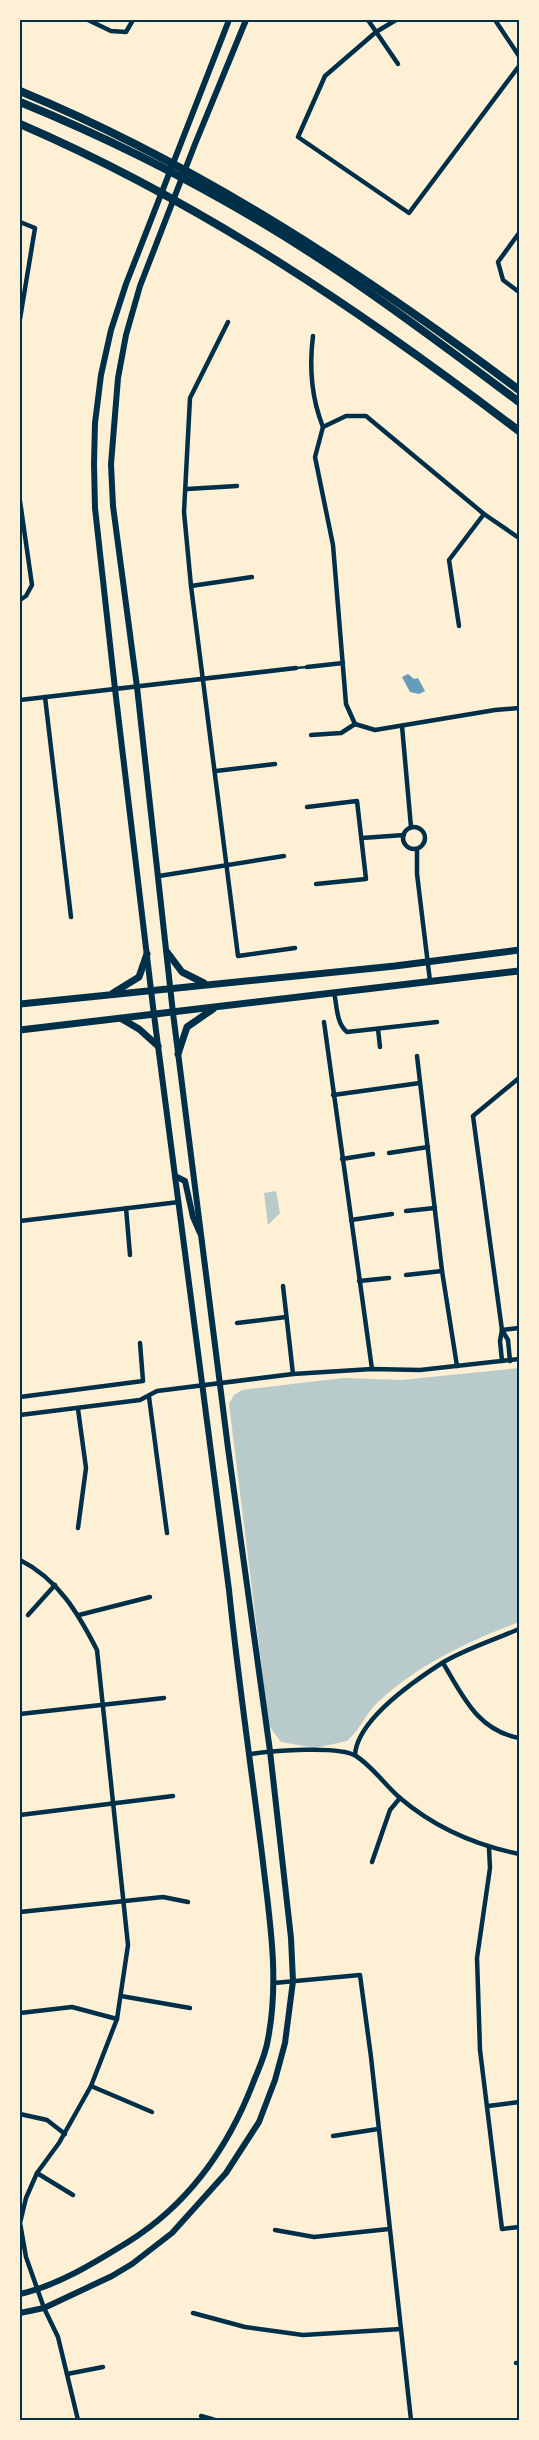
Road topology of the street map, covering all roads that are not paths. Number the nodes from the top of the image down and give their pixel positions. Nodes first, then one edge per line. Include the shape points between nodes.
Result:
1 (88, 20) edge
2 (132, 20) edge
3 (228, 20) edge
4 (246, 20) edge
5 (368, 20) edge
6 (396, 20) edge
7 (495, 20) edge
8 (376, 32) junction
9 (519, 56) edge
10 (398, 64) dead end
11 (519, 66) edge
12 (20, 91) edge
13 (20, 102) edge
14 (20, 124) edge
15 (20, 222) edge
16 (519, 232) edge
17 (519, 292) edge
18 (20, 318) edge
19 (228, 322) dead end
20 (313, 336) dead end
21 (519, 390) edge
22 (519, 402) edge
23 (323, 427) junction
24 (519, 431) edge
25 (237, 486) dead end
26 (187, 489) junction
27 (21, 501) edge
28 (484, 514) junction
29 (519, 538) edge
30 (252, 577) dead end
31 (192, 586) junction
32 (20, 600) edge
33 (459, 626) dead end
34 (343, 663) junction
35 (307, 667) joint
36 (296, 668) joint
37 (204, 679) junction
38 (137, 687) junction
39 (115, 689) junction
40 (45, 697) junction
41 (20, 700) edge
42 (519, 708) edge
43 (356, 724) junction
44 (402, 726) junction
45 (311, 735) dead end
46 (276, 764) dead end
47 (216, 771) junction
48 (307, 807) dead end
49 (411, 827) junction
50 (404, 835) junction
51 (362, 838) junction
52 (417, 849) junction
53 (284, 856) dead end
54 (227, 864) junction
55 (159, 876) junction
56 (316, 884) dead end
57 (71, 917) dead end
58 (295, 948) dead end
59 (519, 950) edge
60 (167, 952) junction
61 (147, 954) junction
62 (428, 962) junction
63 (519, 971) edge
64 (430, 981) junction
65 (206, 984) junction
66 (170, 988) junction
67 (151, 990) junction
68 (334, 992) junction
69 (110, 995) junction
70 (20, 1004) edge
71 (216, 1008) junction
72 (173, 1013) junction
73 (154, 1015) junction
74 (121, 1019) junction
75 (324, 1022) dead end
76 (437, 1022) dead end
77 (378, 1029) junction
78 (20, 1030) edge
79 (158, 1046) junction
80 (380, 1047) dead end
81 (178, 1054) junction
82 (417, 1056) dead end
83 (519, 1078) edge
84 (420, 1083) junction
85 (333, 1095) junction
86 (428, 1147) junction
87 (389, 1153) dead end
88 (373, 1154) dead end
89 (342, 1159) junction
90 (175, 1176) junction
91 (178, 1202) junction
92 (126, 1208) junction
93 (435, 1208) junction
94 (406, 1211) dead end
95 (392, 1214) dead end
96 (351, 1220) junction
97 (20, 1221) edge
98 (203, 1241) junction
99 (130, 1255) dead end
100 (442, 1271) junction
101 (406, 1275) dead end
102 (389, 1278) dead end
103 (359, 1281) junction
104 (283, 1286) dead end
105 (286, 1317) junction
106 (237, 1323) dead end
107 (519, 1328) edge
108 (502, 1330) junction
109 (140, 1343) dead end
110 (510, 1360) junction
111 (519, 1360) edge
112 (502, 1361) junction
113 (457, 1366) junction
114 (372, 1369) junction
115 (293, 1374) junction
116 (220, 1382) junction
117 (201, 1385) junction
118 (20, 1396) edge
119 (148, 1397) junction
120 (78, 1409) junction
121 (20, 1415) edge
122 (78, 1528) dead end
123 (167, 1533) dead end
124 (20, 1560) edge
125 (55, 1585) junction
126 (150, 1597) dead end
127 (28, 1615) dead end
128 (79, 1615) junction
129 (519, 1629) edge
130 (443, 1663) junction
131 (164, 1698) dead end
132 (104, 1704) junction
133 (20, 1714) edge
134 (519, 1738) edge
135 (270, 1751) junction
136 (250, 1754) junction
137 (355, 1755) junction
138 (173, 1796) dead end
139 (400, 1798) junction
140 (114, 1803) junction
141 (20, 1815) edge
142 (489, 1848) junction
143 (519, 1854) edge
144 (372, 1862) dead end
145 (124, 1902) junction
146 (188, 1902) dead end
147 (20, 1912) edge
148 (274, 1982) junction
149 (293, 1982) junction
150 (121, 1996) junction
151 (190, 2008) dead end
152 (20, 2013) edge
153 (117, 2019) junction
154 (91, 2086) junction
155 (519, 2102) edge
156 (488, 2106) junction
157 (152, 2112) dead end
158 (20, 2114) edge
159 (378, 2129) junction
160 (65, 2134) junction
161 (333, 2136) dead end
162 (37, 2173) junction
163 (73, 2195) dead end
164 (519, 2227) edge
165 (389, 2228) junction
166 (275, 2230) dead end
167 (37, 2290) junction
168 (20, 2294) edge
169 (44, 2308) junction
170 (20, 2313) edge
171 (193, 2313) dead end
172 (401, 2329) junction
173 (103, 2367) dead end
174 (67, 2374) junction
175 (201, 2416) dead end
176 (78, 2420) edge
177 (215, 2420) edge
178 (411, 2420) edge

1 - 2 street via 111,30 126,32
3 - 39 main road via 149,222 111,330 101,375 95,423 96,508
4 - 38 main road via 140,286 118,378 113,425 114,506
5 - 8 street
6 - 8 street
7 - 9 street
8 - 10 street
8 - 11 street via 325,76 298,138 409,213
12 - 21 highway via 162,158 293,232 356,272
13 - 22 highway via 78,126 270,229 364,289
14 - 24 highway via 150,187 275,258 399,342
15 - 18 street via 35,228
16 - 17 street via 498,262 503,280
19 - 26 street via 190,398
20 - 23 street via 309,363 315,407
23 - 28 street via 346,416 366,416
23 - 34 street via 315,457 333,545
25 - 26 street
26 - 31 street via 184,512
27 - 32 street via 32,585
28 - 29 street
28 - 33 street via 449,560
30 - 31 street
31 - 37 street
34 - 35 street
34 - 43 street via 346,704
35 - 36 lane
36 - 37 street
37 - 38 street
37 - 47 street
38 - 39 street
38 - 55 main road
39 - 40 street
39 - 61 main road
40 - 41 street
40 - 57 street
42 - 44 street
43 - 44 street via 375,730
43 - 45 street via 341,733
44 - 49 street
46 - 47 street
47 - 54 street
48 - 51 street via 357,801
49 - 50 street
49 - 52 street via 419,827 425,834 424,843
50 - 51 street
50 - 52 street via 405,844
51 - 56 street via 366,879
52 - 62 street
53 - 54 street
54 - 55 street
54 - 58 street via 238,956
55 - 60 main road
59 - 62 main road
60 - 65 main road via 182,972
60 - 66 main road
61 - 67 main road
61 - 69 main road via 139,977
62 - 64 street
62 - 65 main road
63 - 64 main road
64 - 68 main road
65 - 66 main road
66 - 67 main road
66 - 72 main road
67 - 69 main road
67 - 73 main road
68 - 71 main road
68 - 77 street via 344,1029 353,1032
69 - 70 main road
71 - 72 main road
71 - 81 main road via 187,1027
72 - 73 main road
72 - 81 main road
73 - 74 main road
73 - 79 main road
74 - 78 main road
74 - 79 main road via 140,1029
75 - 85 street
76 - 77 street
77 - 80 street
79 - 90 main road
81 - 98 main road
82 - 84 street
83 - 108 street via 473,1116
84 - 85 street
84 - 86 street
85 - 89 street
86 - 87 street
86 - 93 street
88 - 89 street
89 - 96 street
90 - 91 main road
90 - 98 main road via 186,1181 193,1217
91 - 92 street
91 - 117 main road
92 - 97 street
92 - 99 street
93 - 94 street
93 - 100 street
95 - 96 street
96 - 103 street
98 - 116 main road
100 - 101 street
100 - 113 street
102 - 103 street
103 - 114 street
104 - 105 street
105 - 106 street
105 - 115 street
107 - 108 street
108 - 110 street via 508,1340
108 - 112 street
109 - 118 street via 143,1382
110 - 111 street
110 - 112 street
112 - 113 street
113 - 114 street via 420,1370
114 - 115 street
115 - 116 street
116 - 117 street
116 - 135 main road
117 - 119 street via 158,1391
117 - 136 main road
119 - 120 street
119 - 123 street
120 - 121 street
120 - 122 street via 86,1468
124 - 125 street via 37,1569
125 - 127 street
125 - 128 street
126 - 128 street
128 - 132 street via 97,1650
129 - 130 street
130 - 134 street via 474,1714 490,1727
130 - 137 street via 402,1692 373,1718 357,1743
131 - 132 street
132 - 133 street
132 - 140 street
135 - 136 street
135 - 137 street via 329,1750
135 - 149 main road
136 - 148 main road via 273,1941
137 - 139 street
138 - 140 street
139 - 142 street via 435,1824
139 - 144 street via 390,1810
140 - 141 street
140 - 145 street
142 - 143 street
142 - 156 street via 490,1868 477,1958 480,2050
145 - 146 street via 163,1897
145 - 147 street
145 - 150 street via 128,1945
148 - 149 street
148 - 167 main road via 268,2038 259,2067 229,2136 201,2177 150,2228 84,2269
149 - 159 street via 360,1975
149 - 169 main road via 285,2043 275,2080 259,2122 226,2173 190,2215 152,2250 112,2276
150 - 151 street
150 - 153 street
152 - 153 street via 72,2007
153 - 154 street
154 - 157 street
154 - 160 street
155 - 156 street
156 - 164 street via 502,2229
158 - 160 street via 47,2120
159 - 161 street
159 - 165 street
160 - 162 street
162 - 163 street
162 - 167 street via 20,2223
165 - 166 street via 314,2237
165 - 172 street
167 - 168 main road
167 - 169 street
169 - 170 main road
169 - 174 street via 58,2337
171 - 172 street via 244,2327 303,2336
172 - 178 street
173 - 174 street
174 - 176 street
175 - 177 street

